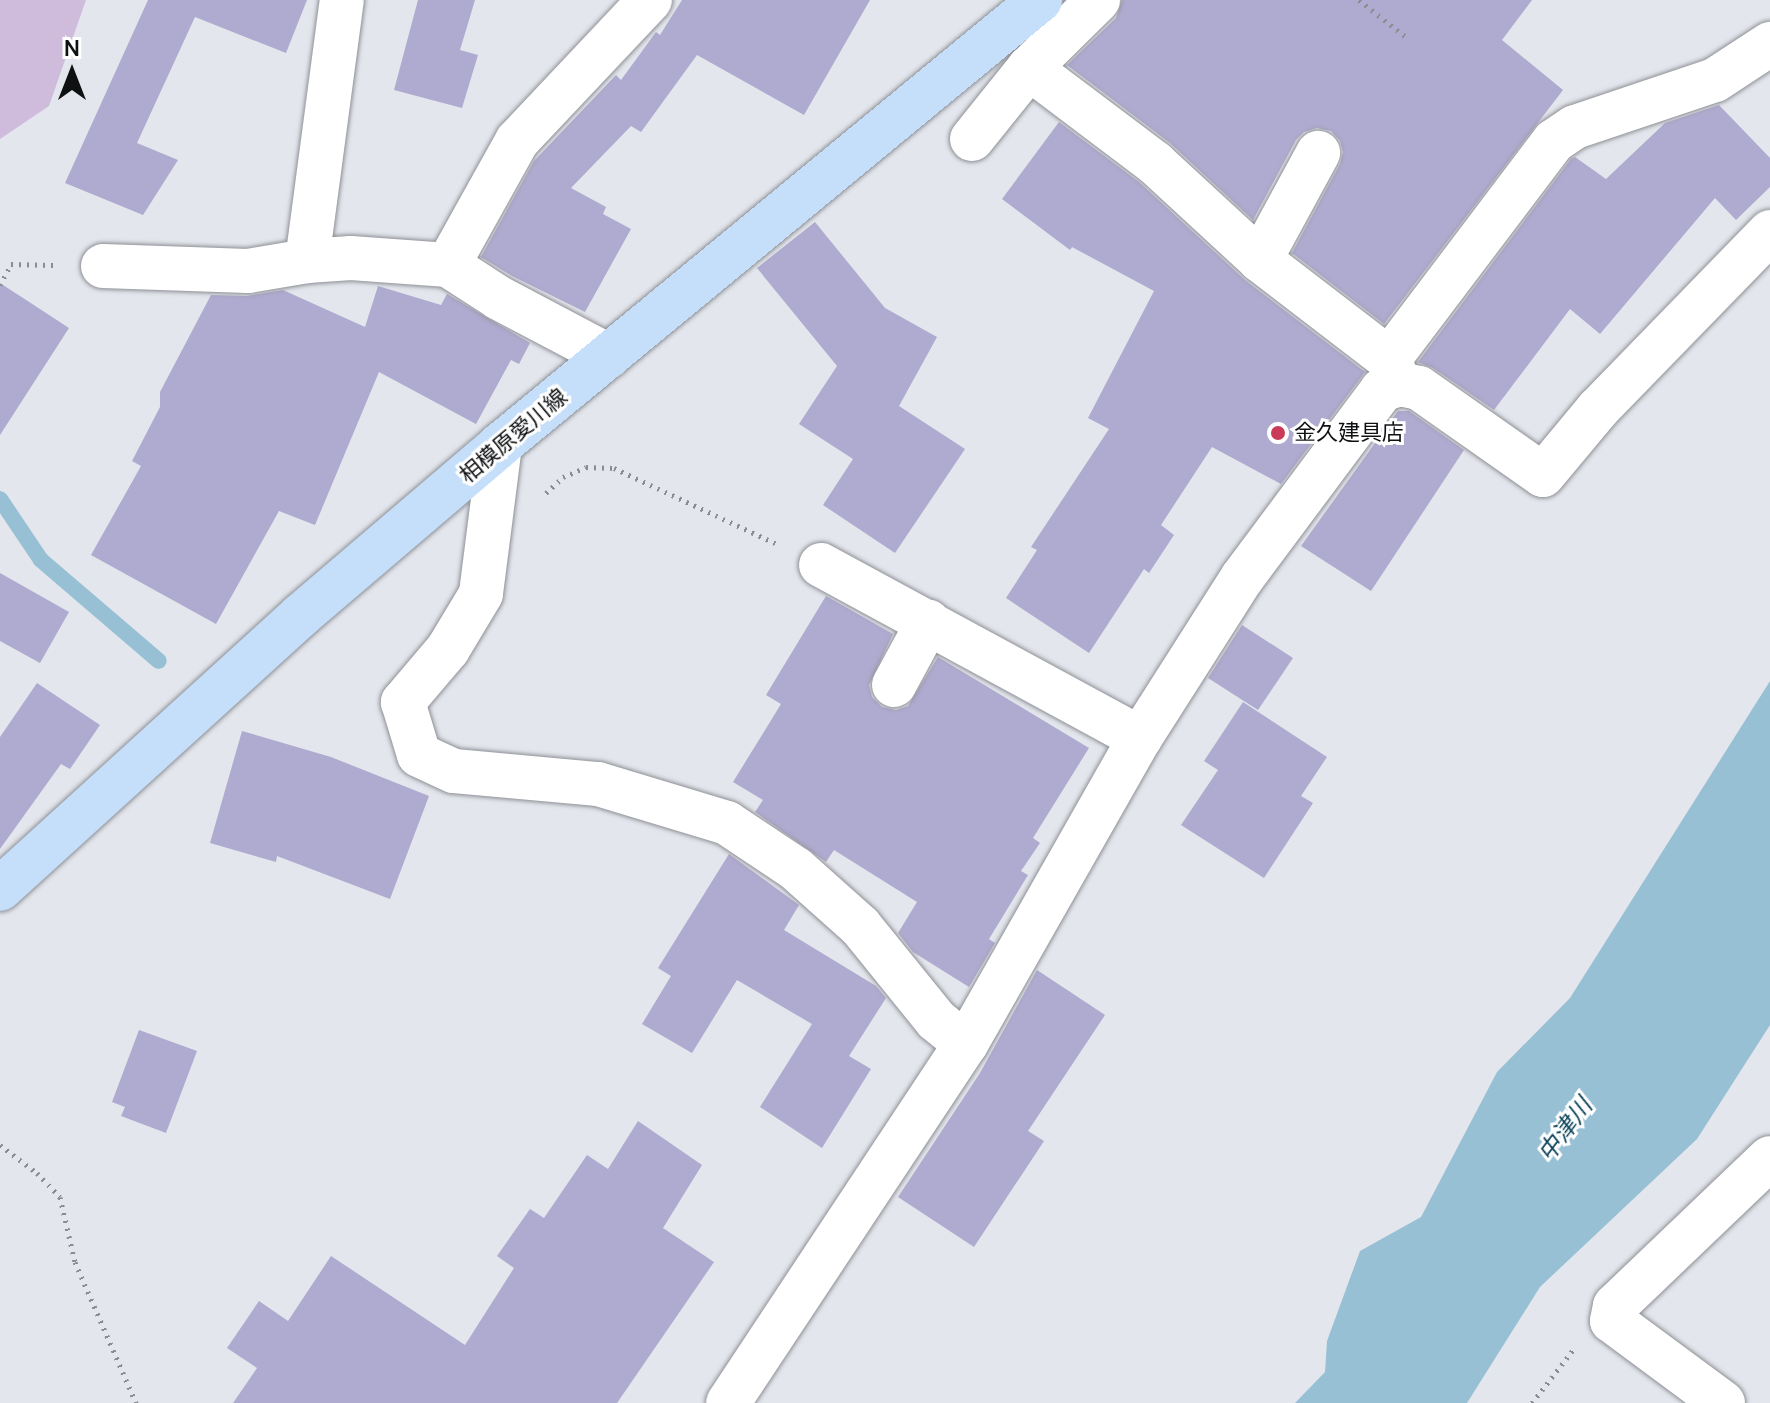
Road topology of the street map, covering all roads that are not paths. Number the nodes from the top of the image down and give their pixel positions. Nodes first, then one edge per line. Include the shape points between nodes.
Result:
1 (342, 0) edge
2 (650, 0) edge
3 (1040, 0) edge
4 (1098, 0) edge
5 (1770, 44) edge
6 (1029, 68) junction
7 (972, 139) dead end
8 (1318, 153) dead end
9 (1770, 232) edge
10 (1260, 260) junction
11 (307, 261) junction
12 (448, 265) junction
13 (103, 266) road end
14 (609, 356) junction
15 (1394, 372) junction
16 (500, 445) junction
17 (821, 565) road end
18 (928, 622) junction
19 (894, 685) dead end
20 (1140, 738) junction
21 (0, 889) edge
22 (966, 1044) junction
23 (1770, 1158) edge
24 (728, 1403) edge
25 (1723, 1403) edge

1 - 11 street
2 - 12 street via 517,141
3 - 14 main road, 相模原愛川線
4 - 6 street
5 - 15 street via 1715,80 1575,127 1554,141
6 - 7 street
6 - 10 street via 1155,163
8 - 10 street
9 - 15 street via 1598,409 1543,475
10 - 15 street
11 - 12 street via 351,258
11 - 13 street via 248,271
12 - 14 street
14 - 16 main road, 相模原愛川線
15 - 20 street via 1242,578
16 - 21 main road, 相模原愛川線 via 300,616
16 - 22 street via 481,594 448,649 403,702 419,755 454,771 598,784 727,823 796,869 860,926 936,1020
17 - 18 street
18 - 19 street
18 - 20 street
20 - 22 street
22 - 24 street
23 - 25 street via 1615,1306 1612,1321

